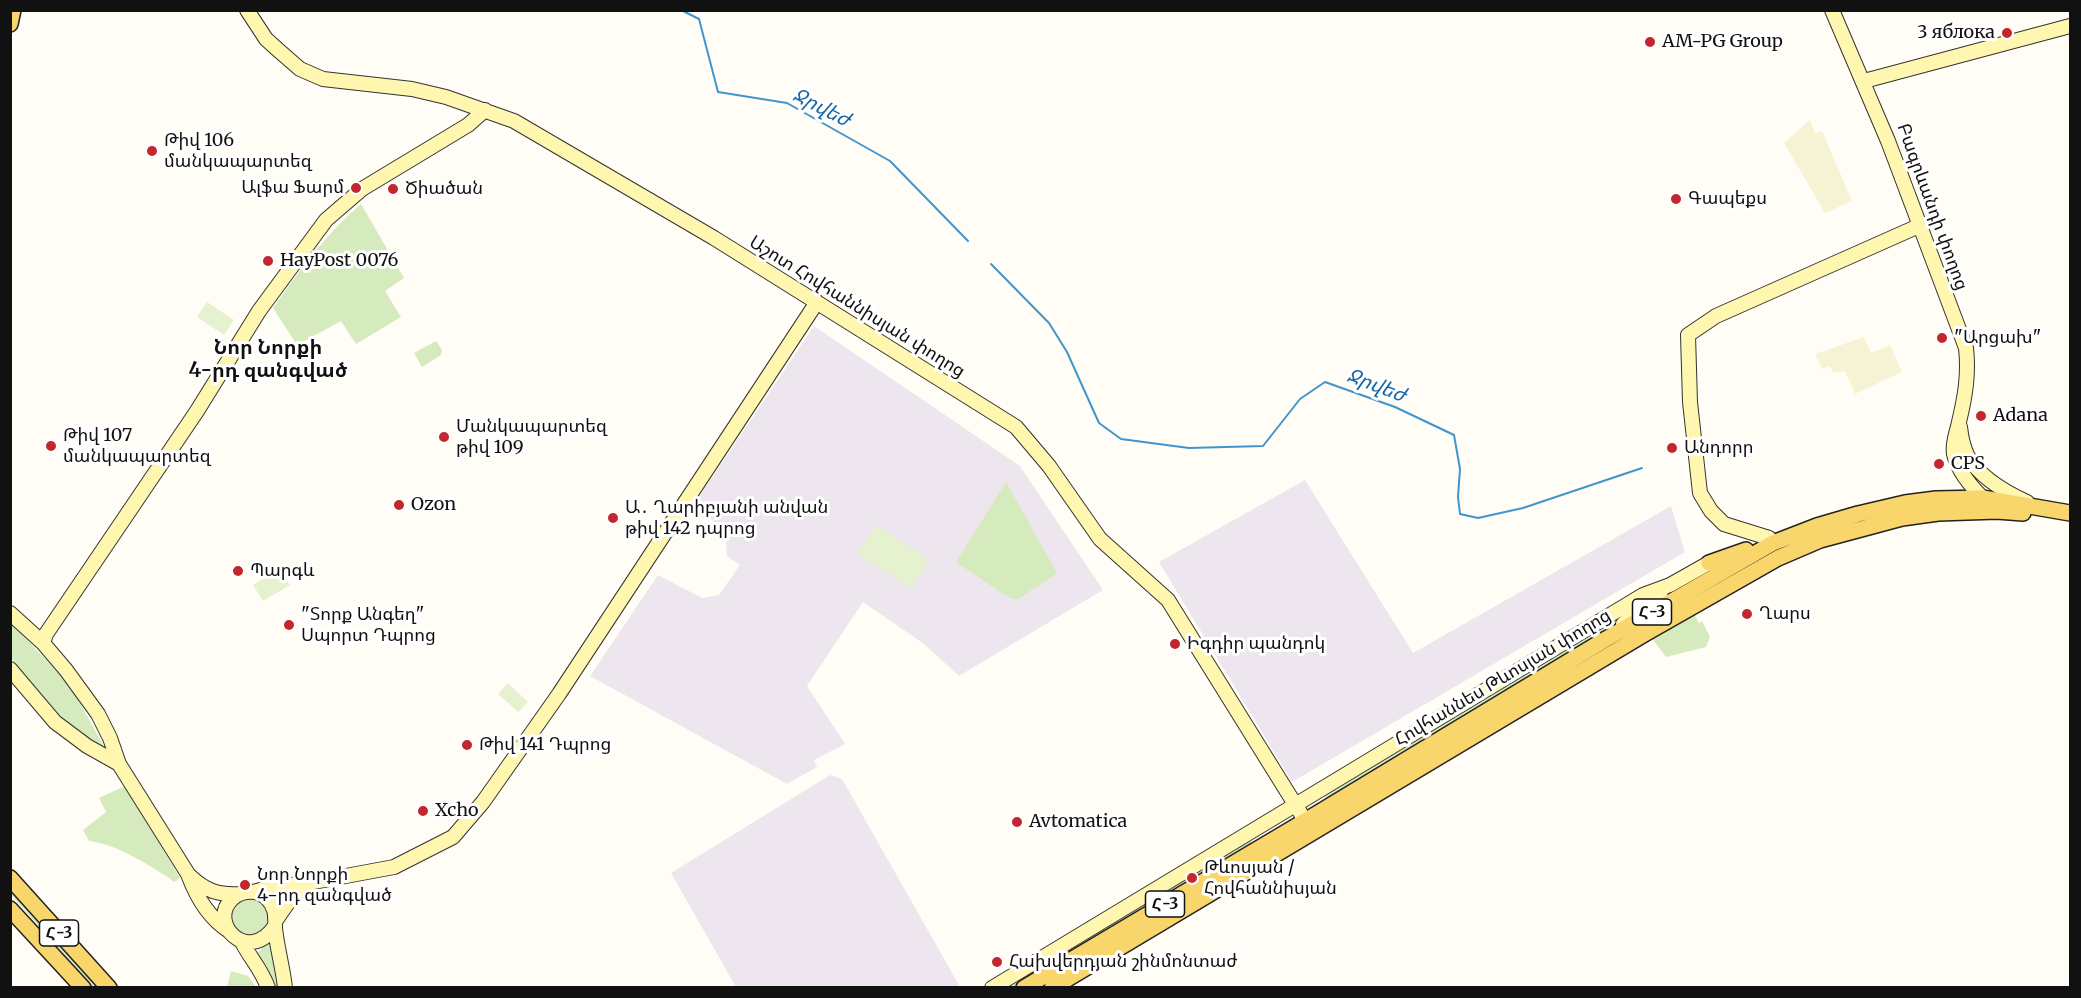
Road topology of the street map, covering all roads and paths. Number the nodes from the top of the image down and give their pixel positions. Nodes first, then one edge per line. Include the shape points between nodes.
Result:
1 (13, 10) edge
2 (248, 10) edge
3 (1832, 10) edge
4 (10, 24) edge
5 (2070, 26) edge
6 (1864, 81) junction
7 (485, 110) junction
8 (1921, 225) junction
9 (817, 302) junction
10 (1959, 423) junction
11 (1983, 498) junction
12 (2031, 505) junction
13 (1997, 511) junction
14 (2018, 512) junction
15 (2070, 513) edge
16 (2070, 521) edge
17 (1818, 533) junction
18 (1770, 544) junction
19 (1709, 563) joint
20 (1670, 585) junction
21 (10, 613) edge
22 (1606, 639) junction
23 (43, 643) junction
24 (10, 669) edge
25 (119, 764) junction
26 (1294, 804) junction
27 (1309, 826) junction
28 (188, 874) junction
29 (10, 878) edge
30 (308, 883) junction
31 (254, 892) junction
32 (239, 894) junction
33 (10, 909) edge
34 (275, 923) junction
35 (229, 931) junction
36 (242, 942) junction
37 (83, 987) edge
38 (110, 987) edge
39 (268, 987) edge
40 (285, 987) edge
41 (992, 987) edge
42 (1024, 987) edge
43 (1052, 987) edge

1 - 4 main road
2 - 7 street, Աշոտ Հովհաննիսյան փողոց via 266,39 300,69 323,79 412,90
3 - 6 street, Բագրևանդի փողոց
5 - 6 street
6 - 8 street, Բագրևանդի փողոց
7 - 9 street, Աշոտ Հովհաննիսյան փողոց via 514,121
7 - 23 street via 468,125 362,189 326,219 259,311
8 - 10 street, Բագրևանդի փողոց via 1966,348 1968,371
8 - 18 street via 1716,316 1688,335 1690,402 1700,493 1724,524 1769,538
9 - 26 street, Աշոտ Հովհաննիսյան փողոց via 1016,428 1049,466 1100,539 1168,600
9 - 30 street via 559,694 483,802 453,837 394,867
10 - 11 street, Բագրևանդի փողոց via 1953,441 1954,456 1971,488
10 - 12 street, Բագրևանդի փողոց via 1967,455 1979,470 2007,493
11 - 12 main road, Հովհաննես Թևոսյան փողոց / Հ-3
11 - 13 street, Բագրևանդի փողոց
11 - 17 main road, Հովհաննես Թևոսյան փողոց / Հ-3 via 1918,501 1858,514
12 - 14 street
12 - 15 main road, Հովհաննես Թևոսյան փողոց / Հ-3
13 - 14 main road, Հովհաննես Թևոսյան փողոց / Հ-3
13 - 17 main road, Հովհաննես Թևոսյան փողոց / Հ-3 via 1938,513
14 - 16 main road, Հովհաննես Թևոսյան փողոց / Հ-3
17 - 18 main road, Հովհաննես Թևոսյան փողոց / Հ-3
17 - 27 main road, Հովհաննես Թևոսյան փողոց / Հ-3
18 - 19 main road
18 - 22 main road, Հովհաննես Թևոսյան փողոց / Հ-3
19 - 20 street
20 - 22 street
20 - 26 street via 1643,595
21 - 23 street
22 - 27 main road, Հովհաննես Թևոսյան փողոց / Հ-3
23 - 25 street via 98,714
24 - 25 street via 56,722
25 - 28 street
26 - 27 street, Աշոտ Հովհաննիսյան փողոց
26 - 41 street
27 - 42 main road, Հովհաննես Թևոսյան փողոց / Հ-3
27 - 43 main road, Հովհաննես Թևոսյան փողոց / Հ-3
28 - 32 street via 209,891
28 - 35 street via 193,889 217,923
29 - 38 main road, Հ-3
30 - 31 street
30 - 34 street via 292,897
31 - 32 street
31 - 34 street via 270,902
32 - 35 street via 226,908
33 - 37 main road, Հ-3
34 - 36 street via 270,934 260,941
34 - 40 street
35 - 36 street
36 - 39 street

